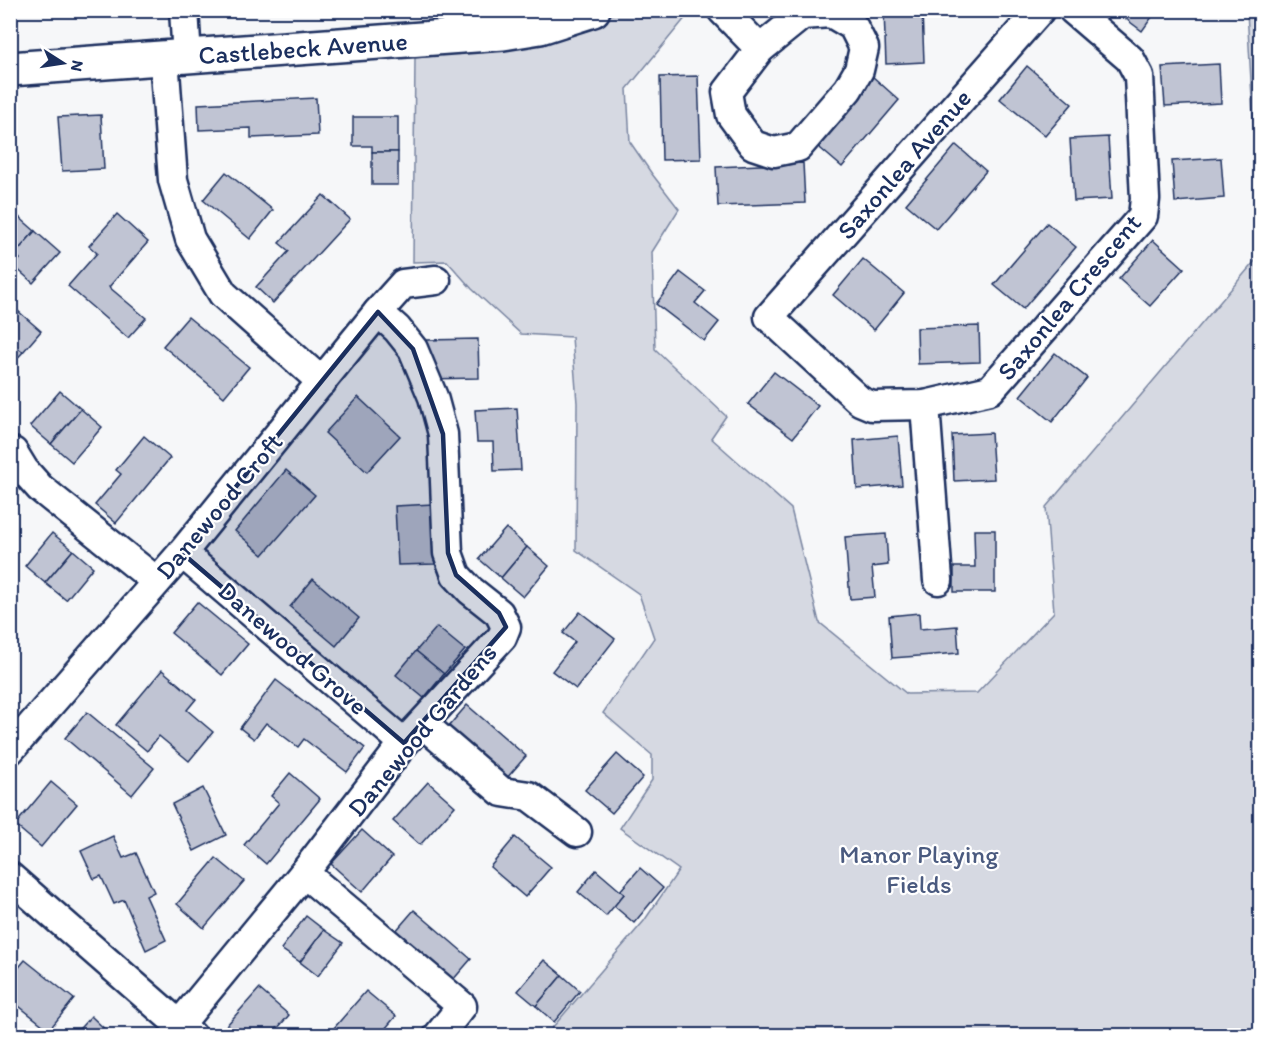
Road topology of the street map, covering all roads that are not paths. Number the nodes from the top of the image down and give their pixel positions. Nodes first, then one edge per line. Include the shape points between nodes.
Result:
1 (184, 10) edge
2 (593, 10) edge
3 (722, 10) edge
4 (1073, 10) edge
5 (1037, 11) edge
6 (760, 49) junction
7 (176, 58) junction
8 (10, 69) edge
9 (436, 280) dead end
10 (378, 312) junction
11 (769, 317) joint
12 (322, 382) junction
13 (925, 405) junction
14 (13, 452) dead end
15 (182, 553) junction
16 (938, 580) dead end
17 (156, 581) junction
18 (413, 734) junction
19 (10, 750) edge
20 (577, 832) dead end
21 (304, 873) junction
22 (10, 877) edge
23 (185, 1030) edge
24 (438, 1035) edge

1 - 7 street
2 - 7 street, Castlebeck Avenue via 576,18 503,33
3 - 6 street
4 - 13 street, Saxonlea Crescent via 1130,59 1139,76 1143,216 990,390
5 - 11 street, Saxonlea Avenue
6 - 6 street via 801,15 831,13 854,26 864,48 859,70 848,89 798,147 774,152 753,146 731,114 727,92
7 - 8 street, Castlebeck Avenue
7 - 12 street via 173,180 190,239 223,294
9 - 10 street, Danewood Croft via 404,284
10 - 12 street, Danewood Croft
10 - 18 street, Danewood Gardens via 413,349 433,397 443,434 448,553 456,575 499,613 506,627 502,637
11 - 13 street, Saxonlea Crescent via 860,401 872,405
12 - 15 street, Danewood Croft
13 - 16 street
14 - 17 street via 40,488
15 - 17 street, Danewood Croft
15 - 18 street, Danewood Grove
17 - 19 street, Danewood Croft
18 - 20 street, Danewood Grove via 502,792 529,796
18 - 21 street, Danewood Gardens
21 - 23 street, Danewood Gardens
21 - 24 street via 462,1006
22 - 23 street

